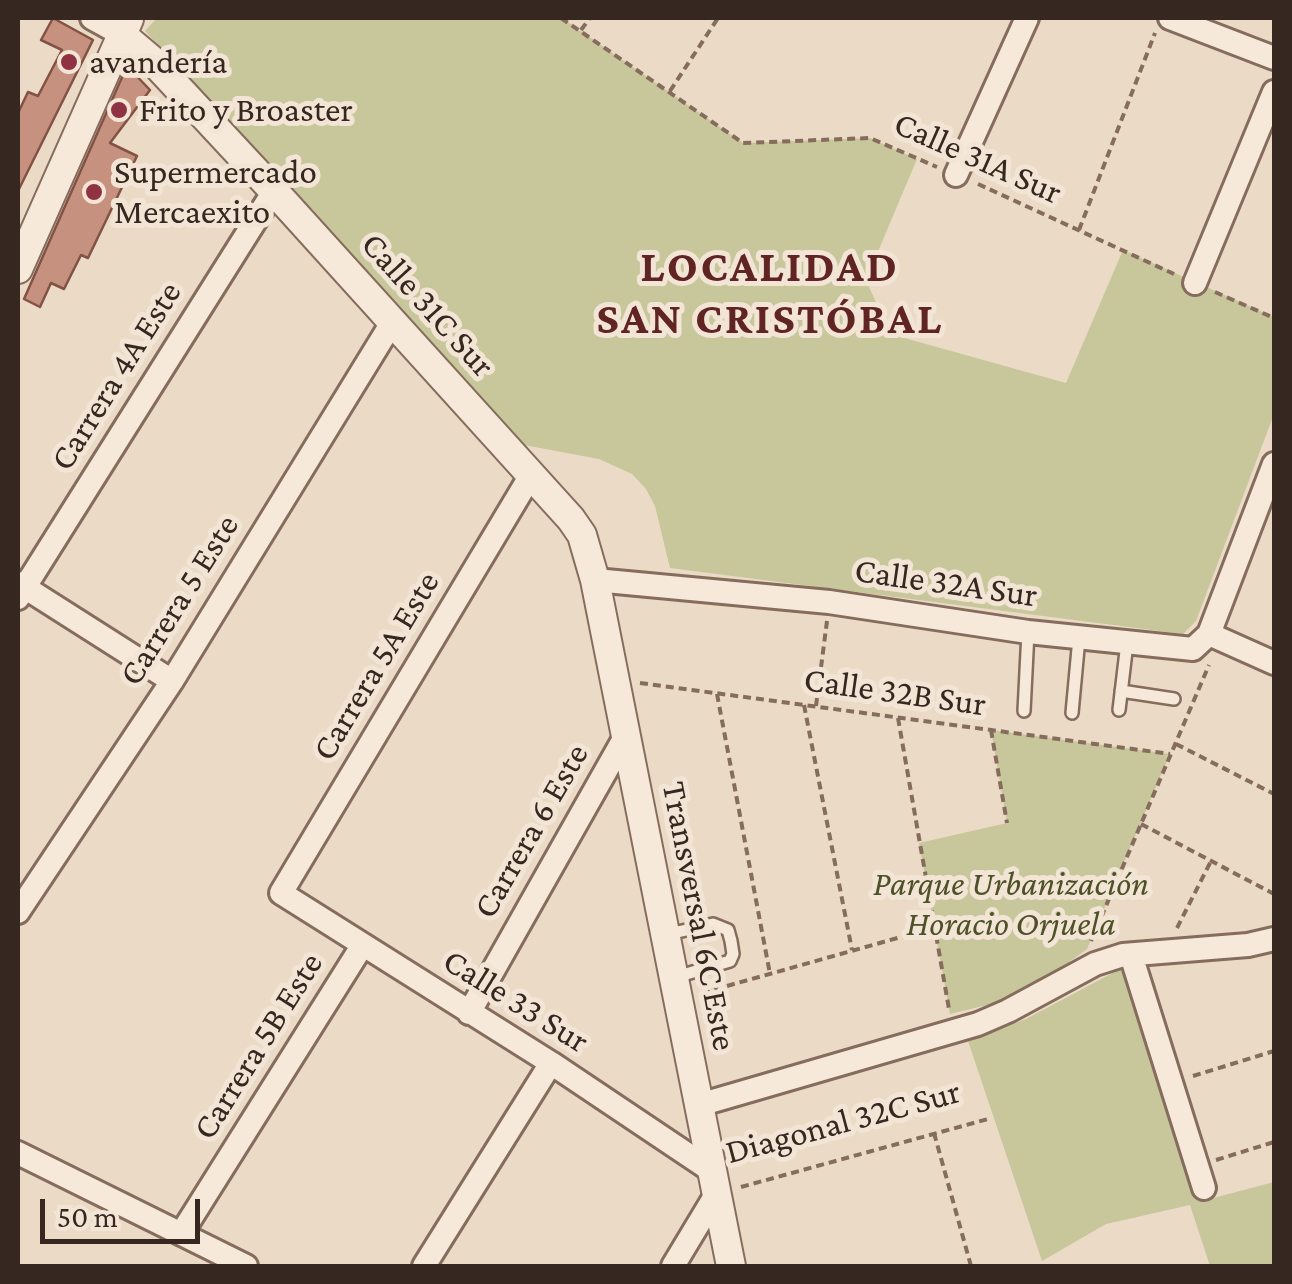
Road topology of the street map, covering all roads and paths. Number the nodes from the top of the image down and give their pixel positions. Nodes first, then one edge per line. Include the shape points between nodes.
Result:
1 (92, 18) edge
2 (562, 18) edge
3 (590, 18) edge
4 (718, 18) edge
5 (1027, 18) edge
6 (1162, 18) edge
7 (1170, 18) edge
8 (125, 26) edge
9 (581, 31) junction
10 (1274, 58) edge
11 (670, 91) junction
12 (1274, 92) edge
13 (956, 175) junction
14 (274, 191) junction
15 (27, 218) edge
16 (1080, 230) junction
17 (18, 269) edge
18 (1195, 284) junction
19 (1274, 318) edge
20 (393, 321) junction
21 (1274, 464) edge
22 (531, 474) junction
23 (595, 580) junction
24 (20, 589) edge
25 (829, 602) junction
26 (1028, 632) junction
27 (1214, 636) junction
28 (1079, 638) junction
29 (1127, 644) junction
30 (1274, 664) edge
31 (614, 680) junction
32 (172, 681) junction
33 (1121, 691) junction
34 (717, 694) junction
35 (1174, 698) dead end
36 (804, 705) junction
37 (816, 707) junction
38 (1024, 710) dead end
39 (1118, 710) dead end
40 (1072, 713) dead end
41 (898, 718) junction
42 (991, 730) junction
43 (625, 737) junction
44 (1175, 743) junction
45 (1170, 754) junction
46 (1274, 794) edge
47 (1007, 824) dead end
48 (1141, 824) junction
49 (1212, 861) junction
50 (281, 893) joint
51 (1274, 894) edge
52 (18, 912) edge
53 (934, 928) junction
54 (664, 935) junction
55 (1274, 939) edge
56 (362, 946) junction
57 (852, 950) junction
58 (1165, 952) junction
59 (1131, 954) junction
60 (1077, 973) junction
61 (770, 974) junction
62 (676, 989) junction
63 (469, 1012) junction
64 (953, 1032) junction
65 (1274, 1050) edge
66 (552, 1063) junction
67 (1171, 1082) junction
68 (699, 1106) junction
69 (988, 1118) dead end
70 (934, 1133) junction
71 (1274, 1142) edge
72 (18, 1153) edge
73 (1201, 1177) joint
74 (715, 1182) junction
75 (181, 1234) junction
76 (220, 1261) edge
77 (246, 1266) edge
78 (424, 1266) edge
79 (673, 1266) edge
80 (731, 1266) edge
81 (970, 1266) edge

1 - 8 street, Calle 31C Sur
2 - 9 path, Calle 31A Sur
3 - 9 path
4 - 11 path
5 - 13 street
6 - 16 path
7 - 10 street
8 - 14 street, Calle 31C Sur
8 - 15 street
9 - 11 path, Calle 31A Sur
11 - 13 path, Calle 31A Sur via 743,143 870,138
12 - 18 street
13 - 16 path, Calle 31A Sur
14 - 20 street, Calle 31C Sur
14 - 24 street, Carrera 4A Este
15 - 17 street
16 - 18 path, Calle 31A Sur
18 - 19 path, Calle 31A Sur
20 - 22 street, Calle 31C Sur
20 - 32 street, Carrera 5 Este
21 - 27 street
22 - 23 street, Calle 31C Sur via 582,535
22 - 50 street, Carrera 5A Este
23 - 25 street, Calle 32A Sur
23 - 31 street, Transversal 6C Este
24 - 32 street
25 - 26 street, Calle 32A Sur
25 - 37 path
26 - 28 street, Calle 32A Sur
26 - 38 lane
27 - 29 street, Calle 32A Sur via 1186,650
27 - 30 street
27 - 44 path
28 - 29 street, Calle 32A Sur
28 - 40 lane
29 - 33 lane
31 - 34 path, Calle 32B Sur
31 - 43 street, Transversal 6C Este
32 - 52 street, Carrera 5 Este
33 - 35 lane
33 - 39 lane
34 - 36 path, Calle 32B Sur
34 - 61 path
36 - 37 path, Calle 32B Sur
36 - 57 path
37 - 41 path, Calle 32B Sur
41 - 42 path, Calle 32B Sur
41 - 53 path
42 - 45 path, Calle 32B Sur
42 - 47 path
43 - 54 street, Transversal 6C Este
43 - 63 street, Carrera 6 Este
44 - 45 path
44 - 46 path
45 - 48 path
48 - 49 path
48 - 60 path
49 - 51 path
49 - 58 path
50 - 56 street, Calle 33 Sur
53 - 57 path
53 - 64 path
54 - 62 street, Transversal 6C Este
54 - 62 lane via 713,924 728,930 731,940 730,961
55 - 58 street, Diagonal 32C Sur
56 - 63 street, Calle 33 Sur
56 - 75 street, Carrera 5B Este
57 - 61 path
58 - 59 street, Diagonal 32C Sur
59 - 60 street, Diagonal 32C Sur
59 - 67 street
60 - 64 street, Diagonal 32C Sur via 1008,1012
61 - 62 path
62 - 68 street, Transversal 6C Este
63 - 66 street, Calle 33 Sur
64 - 68 street, Diagonal 32C Sur
65 - 67 path
66 - 74 street, Calle 33 Sur
66 - 78 street
67 - 73 street
68 - 74 street, Transversal 6C Este
69 - 70 path, Diagonal 32C Sur
70 - 74 path, Diagonal 32C Sur
70 - 81 path
71 - 73 path
72 - 75 street
74 - 79 street
74 - 80 street, Transversal 6C Este
75 - 76 street
76 - 77 street

